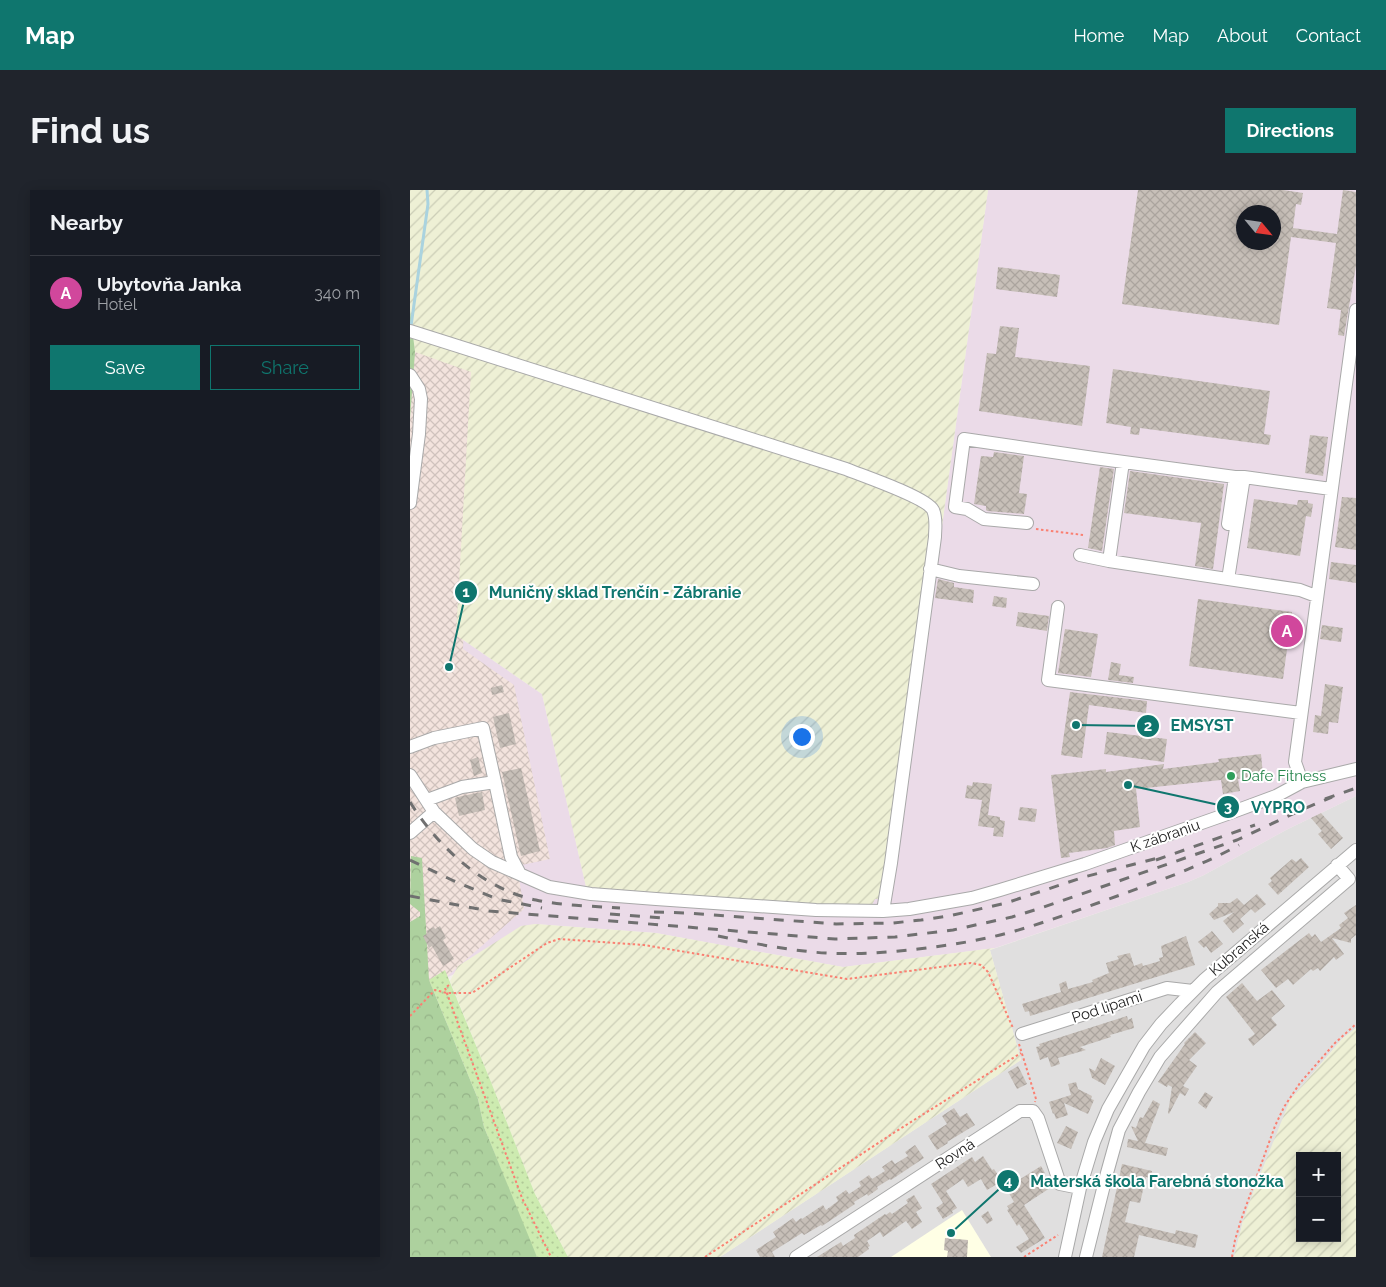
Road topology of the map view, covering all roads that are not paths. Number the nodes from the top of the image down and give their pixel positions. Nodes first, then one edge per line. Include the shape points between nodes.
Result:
1 (1356, 310) edge
2 (410, 331) edge
3 (410, 374) edge
4 (1123, 462) junction
5 (1239, 477) junction
6 (1331, 489) junction
7 (410, 503) edge
8 (1031, 526) road end
9 (1080, 555) dead end
10 (1109, 561) junction
11 (930, 569) junction
12 (1224, 575) junction
13 (1033, 584) dead end
14 (1316, 596) junction
15 (1058, 607) dead end
16 (1301, 713) junction
17 (410, 747) edge
18 (1287, 747) dead end
19 (1291, 767) junction
20 (1356, 770) edge
21 (410, 775) edge
22 (495, 782) junction
23 (1302, 782) junction
24 (427, 800) junction
25 (434, 812) junction
26 (410, 833) edge
27 (1356, 850) edge
28 (1337, 865) junction
29 (520, 874) junction
30 (883, 911) junction
31 (1274, 920) junction
32 (1285, 933) junction
33 (1205, 979) junction
34 (1193, 990) junction
35 (1217, 992) junction
36 (1018, 1036) road end
37 (1144, 1046) junction
38 (1160, 1057) junction
39 (1102, 1123) junction
40 (1119, 1130) junction
41 (1080, 1188) junction
42 (1075, 1212) junction
43 (1096, 1216) junction
44 (796, 1257) edge
45 (1065, 1257) edge
46 (1086, 1257) edge

1 - 6 street
2 - 11 street via 846,469 907,493 925,502 935,513
3 - 7 street via 421,399
4 - 5 street
4 - 8 street via 964,439 955,507 967,508 984,518
4 - 10 street
5 - 6 street
5 - 12 street
6 - 14 street
9 - 10 street
10 - 12 street
11 - 13 street via 959,576
11 - 30 street via 926,625
12 - 14 street
14 - 16 street
15 - 16 street via 1048,680
16 - 19 street
17 - 22 street via 434,738 483,728
18 - 19 street
19 - 23 street
20 - 23 street, K zábraniu
21 - 24 street, K zábraniu
22 - 24 street via 462,787
22 - 29 street via 511,857
23 - 30 street, K zábraniu via 1276,796 1085,864 972,898
24 - 25 street, K zábraniu
25 - 26 street
25 - 29 street, K zábraniu via 473,849 492,862
27 - 28 street, Kubranská
28 - 31 street, Kubranská
28 - 32 street, Kubranská via 1349,879
29 - 30 street, K zábraniu via 549,887 591,894 816,910
31 - 32 street, Kubranská
31 - 33 street, Kubranská
32 - 35 street, Kubranská
33 - 34 street, Kubranská
33 - 35 street, Kubranská
34 - 36 street, Pod lipami via 1167,988
34 - 37 street, Kubranská
35 - 38 street, Kubranská
37 - 38 street
37 - 39 street, Kubranská
38 - 40 street, Kubranská
39 - 40 street
39 - 41 street, Kubranská
40 - 43 street, Kubranská
41 - 42 street, Kubranská
41 - 44 street, Rovná via 1060,1184 1038,1118 1033,1112 1020,1111
42 - 43 street
42 - 45 street, Kubranská
43 - 46 street, Kubranská

